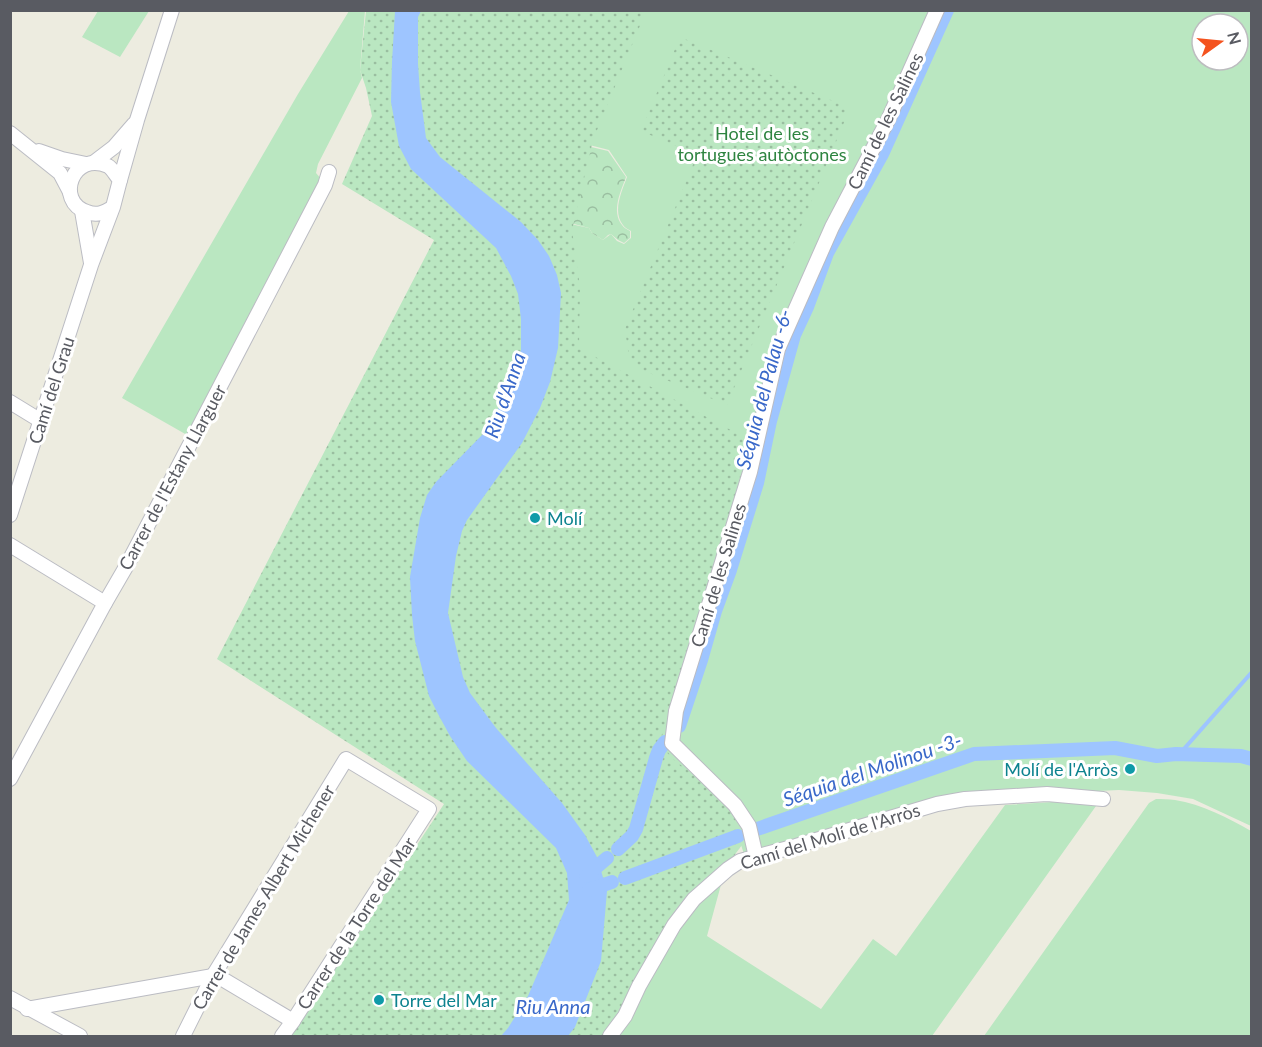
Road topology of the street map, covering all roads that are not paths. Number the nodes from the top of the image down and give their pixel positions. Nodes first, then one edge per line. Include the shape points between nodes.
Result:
1 (172, 10) edge
2 (937, 10) edge
3 (137, 120) junction
4 (10, 134) edge
5 (30, 148) junction
6 (90, 163) junction
7 (329, 172) dead end
8 (120, 180) junction
9 (70, 192) junction
10 (113, 207) junction
11 (82, 211) junction
12 (91, 265) junction
13 (10, 402) edge
14 (41, 421) junction
15 (10, 515) edge
16 (10, 545) edge
17 (105, 603) junction
18 (10, 779) edge
19 (1103, 799) dead end
20 (429, 809) joint
21 (756, 857) junction
22 (213, 975) junction
23 (10, 998) edge
24 (27, 1009) junction
25 (293, 1021) junction
26 (80, 1036) edge
27 (183, 1036) edge
28 (282, 1036) edge
29 (610, 1036) edge

1 - 3 street
2 - 21 street, Camí de les Salines via 778,349 750,472 676,711 672,743 735,805 749,826
3 - 6 street via 114,147
3 - 8 street
4 - 5 street
5 - 6 street
5 - 9 street via 60,173
6 - 8 street via 110,167
6 - 9 street via 77,171
7 - 17 street, Carrer de l'Estany Llarguer
8 - 10 street
9 - 11 street
10 - 11 street via 104,213
10 - 12 street, Camí del Grau
11 - 12 street, Camí del Grau
12 - 14 street, Camí del Grau
13 - 14 street
14 - 15 street, Camí del Grau
16 - 17 street
17 - 18 street, Carrer de l'Estany Llarguer
19 - 21 street, Camí del Molí de l'Arròs via 1047,794 965,799
20 - 22 street, Carrer de James Albert Michener via 346,759
20 - 25 street, Carrer de la Torre del Mar
21 - 29 street, Camí del Molí de l'Arròs via 728,869 694,899 674,925 625,1017
22 - 24 street
22 - 25 street
22 - 27 street, Carrer de James Albert Michener
23 - 24 street
24 - 26 street
25 - 28 street, Carrer de la Torre del Mar

